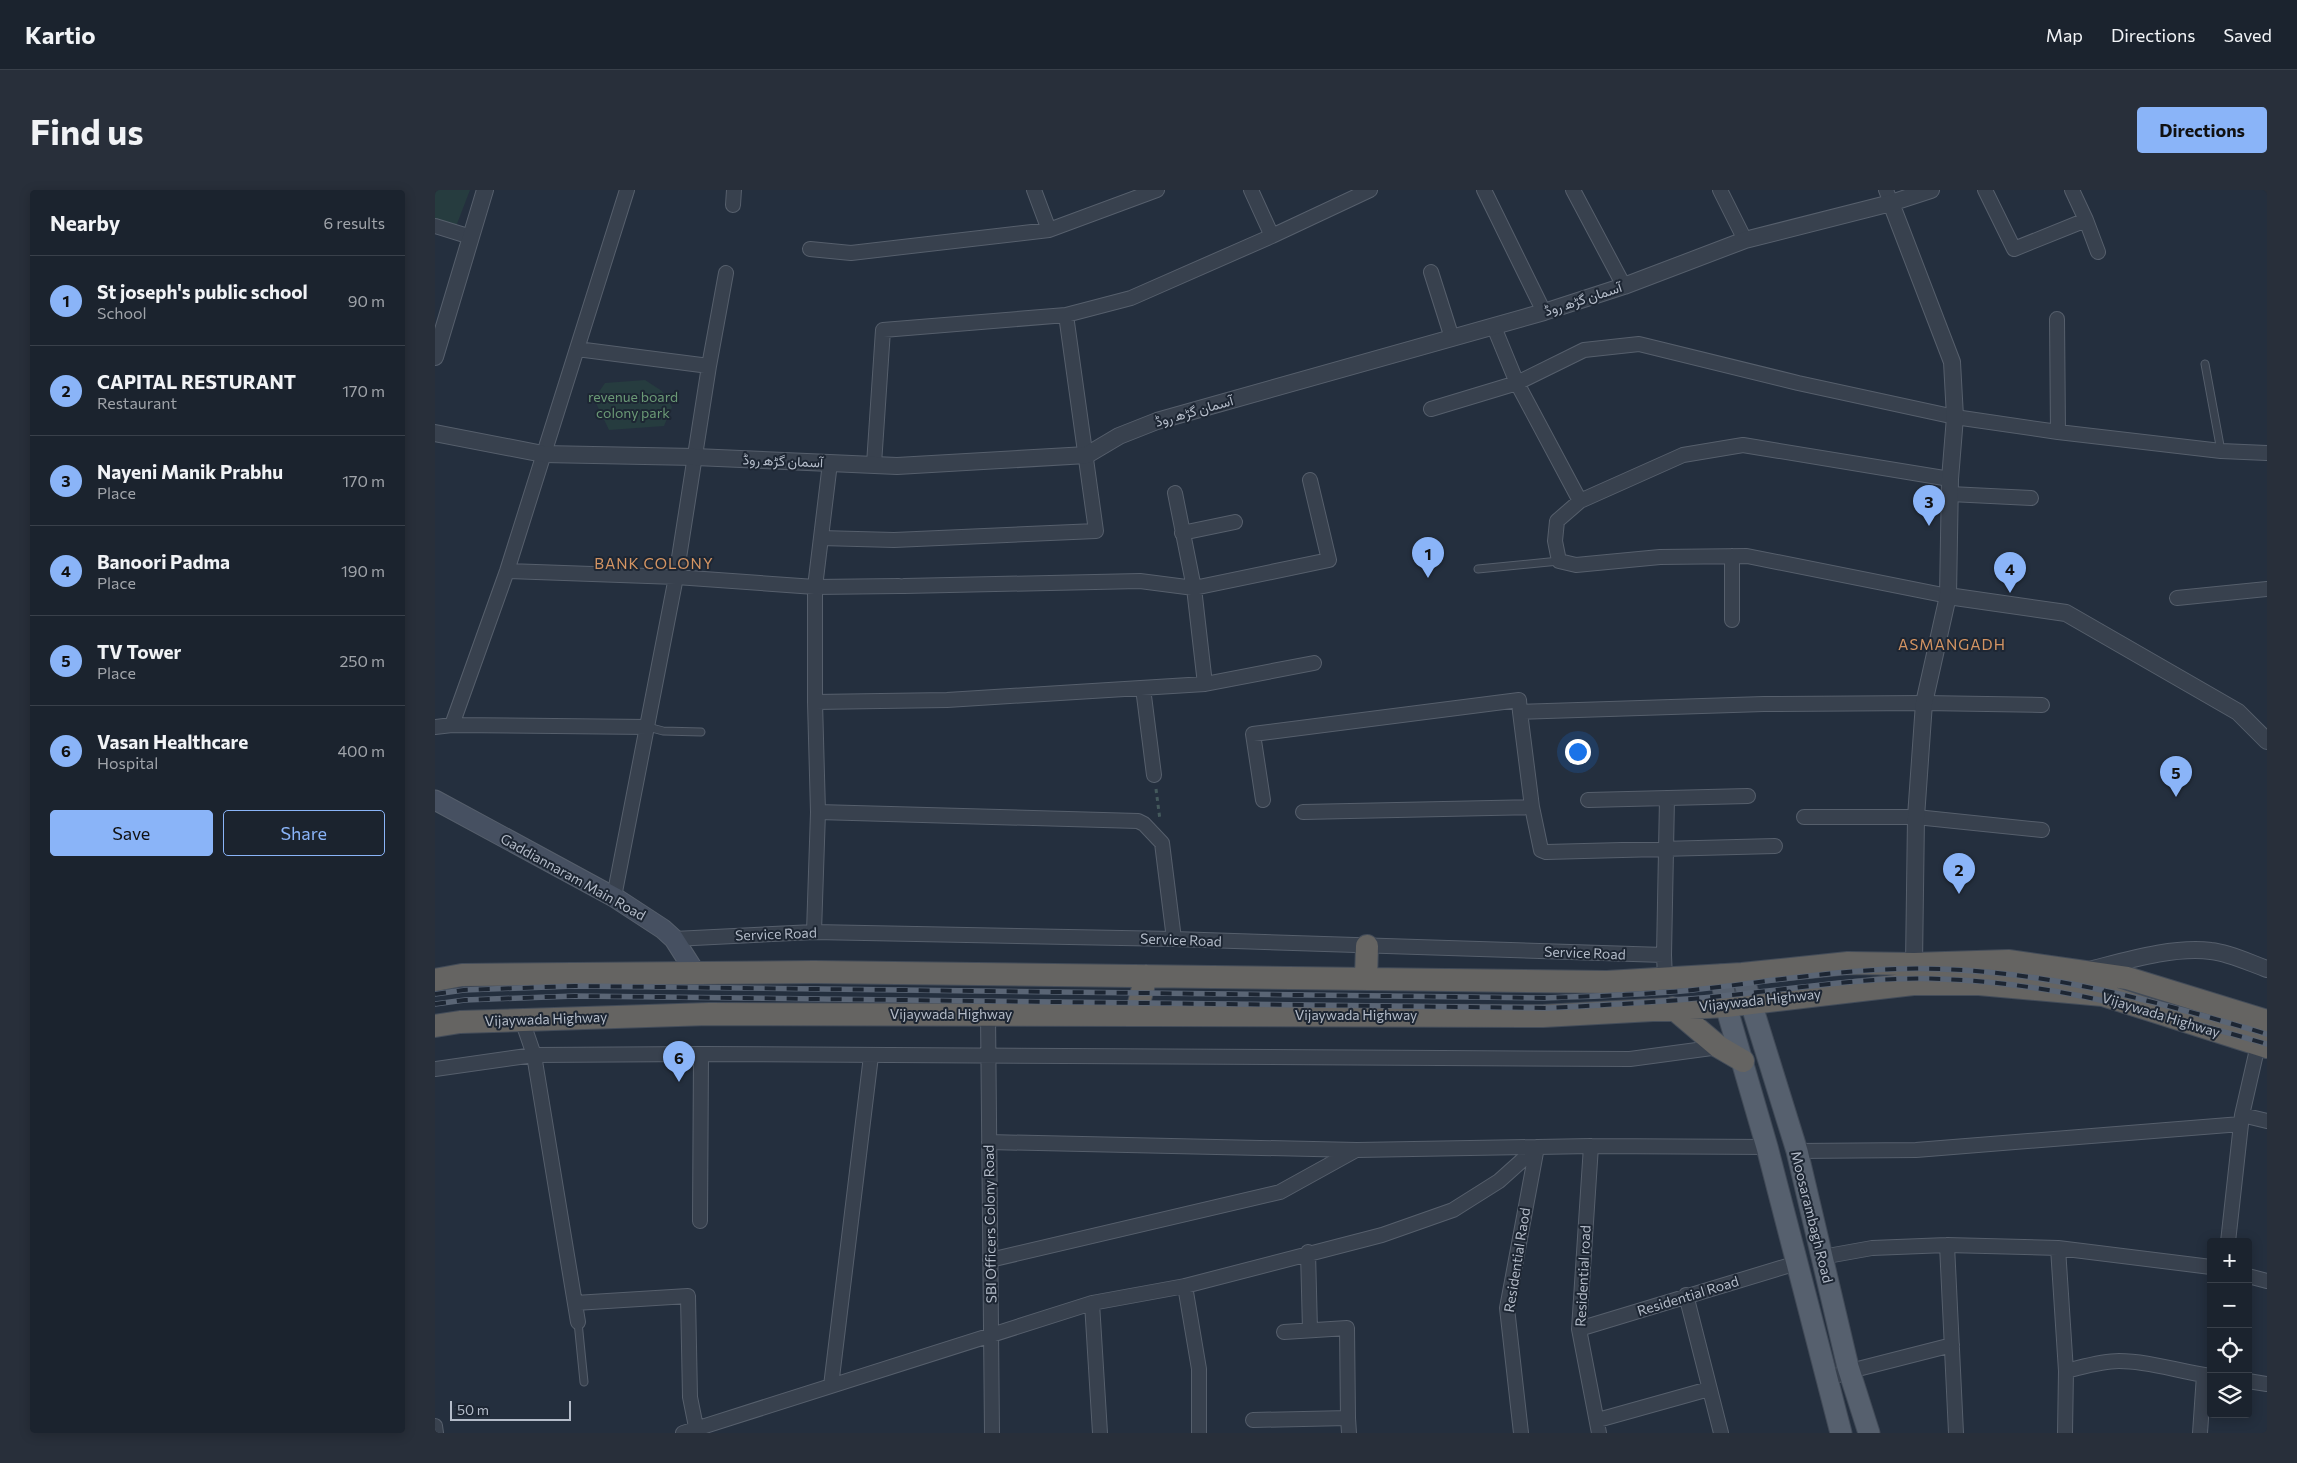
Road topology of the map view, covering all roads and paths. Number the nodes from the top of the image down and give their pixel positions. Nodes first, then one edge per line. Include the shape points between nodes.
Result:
1 (485, 190) edge
2 (627, 190) edge
3 (734, 190) edge
4 (1034, 190) edge
5 (1155, 190) edge
6 (1251, 190) edge
7 (1370, 190) edge
8 (1484, 190) edge
9 (1573, 190) edge
10 (1720, 190) edge
11 (1931, 190) edge
12 (1985, 190) edge
13 (2072, 190) edge
14 (1889, 196) edge
15 (733, 205) dead end
16 (2086, 220) junction
17 (435, 226) edge
18 (1049, 230) junction
19 (1272, 236) junction
20 (471, 237) junction
21 (1745, 240) junction
22 (810, 250) dead end
23 (2098, 252) dead end
24 (1431, 272) dead end
25 (726, 273) dead end
26 (1624, 286) junction
27 (1544, 312) junction
28 (1065, 315) junction
29 (2057, 319) dead end
30 (1494, 327) junction
31 (1452, 338) junction
32 (577, 349) junction
33 (436, 350) edge
34 (2205, 364) dead end
35 (709, 366) junction
36 (1517, 383) junction
37 (1431, 409) dead end
38 (1955, 417) junction
39 (2058, 432) junction
40 (435, 433) edge
41 (2221, 451) junction
42 (2267, 453) edge
43 (543, 454) junction
44 (1087, 455) junction
45 (695, 457) junction
46 (830, 463) junction
47 (874, 464) junction
48 (1310, 480) dead end
49 (1950, 486) junction
50 (1175, 493) dead end
51 (2031, 498) dead end
52 (1580, 500) junction
53 (1235, 522) dead end
54 (1182, 533) junction
55 (821, 538) junction
56 (1731, 556) junction
57 (1559, 561) junction
58 (1478, 569) dead end
59 (507, 571) junction
60 (676, 577) junction
61 (815, 587) junction
62 (1194, 588) junction
63 (2267, 589) edge
64 (1949, 596) junction
65 (2177, 598) dead end
66 (1732, 620) dead end
67 (1313, 664) dead end
68 (1205, 684) junction
69 (1143, 688) junction
70 (815, 702) junction
71 (1924, 703) junction
72 (2042, 705) dead end
73 (1520, 712) junction
74 (452, 725) junction
75 (435, 727) edge
76 (648, 727) junction
77 (701, 732) dead end
78 (2267, 741) edge
79 (1154, 775) joint
80 (1748, 796) dead end
81 (1667, 798) junction
82 (435, 800) edge
83 (1263, 800) dead end
84 (1588, 800) dead end
85 (1532, 807) junction
86 (818, 812) junction
87 (1303, 812) dead end
88 (1804, 817) dead end
89 (1916, 817) junction
90 (2042, 830) dead end
91 (1162, 843) junction
92 (1775, 846) dead end
93 (1666, 848) junction
94 (614, 897) junction
95 (815, 932) junction
96 (673, 939) junction
97 (1174, 939) junction
98 (1367, 946) junction
99 (1665, 955) junction
100 (1914, 964) junction
101 (2267, 969) edge
102 (2084, 971) junction
103 (695, 972) junction
104 (1732, 975) junction
105 (1146, 976) junction
106 (1366, 979) junction
107 (1665, 979) junction
108 (435, 980) edge
109 (1751, 1002) junction
110 (1726, 1006) junction
111 (1673, 1008) junction
112 (988, 1014) junction
113 (1136, 1015) junction
114 (522, 1020) junction
115 (2267, 1022) edge
116 (435, 1026) edge
117 (2262, 1046) edge
118 (1719, 1047) junction
119 (701, 1054) junction
120 (534, 1056) junction
121 (871, 1056) junction
122 (989, 1056) junction
123 (1743, 1061) junction
124 (435, 1069) edge
125 (2242, 1120) junction
126 (2267, 1122) edge
127 (989, 1142) junction
128 (1591, 1146) junction
129 (1537, 1147) junction
130 (1767, 1147) junction
131 (1357, 1150) junction
132 (1797, 1151) junction
133 (700, 1221) dead end
134 (2227, 1238) edge
135 (1947, 1245) junction
136 (2059, 1248) junction
137 (1308, 1252) junction
138 (1822, 1257) junction
139 (990, 1260) junction
140 (1797, 1263) junction
141 (2207, 1266) edge
142 (2252, 1277) edge
143 (2267, 1281) edge
144 (1185, 1286) junction
145 (1686, 1296) junction
146 (575, 1303) junction
147 (1092, 1303) junction
148 (578, 1322) joint
149 (1579, 1329) junction
150 (1310, 1330) junction
151 (1284, 1332) dead end
152 (991, 1335) junction
153 (1952, 1345) junction
154 (1849, 1371) junction
155 (2066, 1371) junction
156 (2207, 1376) edge
157 (1827, 1379) junction
158 (584, 1382) dead end
159 (2252, 1382) edge
160 (2267, 1384) edge
161 (831, 1386) junction
162 (1709, 1388) junction
163 (1348, 1418) junction
164 (1253, 1420) dead end
165 (435, 1426) edge
166 (1598, 1426) edge
167 (690, 1430) edge
168 (436, 1433) edge
169 (992, 1433) edge
170 (1100, 1433) edge
171 (1199, 1433) edge
172 (1349, 1433) edge
173 (1521, 1433) edge
174 (1721, 1433) edge
175 (1841, 1433) edge
176 (1869, 1433) edge
177 (1956, 1433) edge
178 (2065, 1433) edge
179 (2200, 1433) edge

1 - 20 street
2 - 32 street
3 - 15 street
4 - 18 street
5 - 18 street
6 - 19 street
7 - 19 street
8 - 27 street
9 - 26 street
10 - 21 street
11 - 14 street, آسمان گڑھ روڈ
12 - 16 street via 2014,249
13 - 16 street
14 - 21 street, آسمان گڑھ روڈ
14 - 38 street via 1952,362
16 - 23 street
17 - 20 street
18 - 22 street via 851,253
19 - 28 street via 1131,298
20 - 33 street
21 - 26 street, آسمان گڑھ روڈ
24 - 31 street
25 - 35 street
26 - 27 street, آسمان گڑھ روڈ
27 - 30 street, آسمان گڑھ روڈ
28 - 44 street
28 - 47 street via 883,330
29 - 39 street
30 - 31 street, آسمان گڑھ روڈ
30 - 36 street
31 - 44 street, آسمان گڑھ روڈ via 1157,421 1119,436
32 - 35 street
32 - 43 street
34 - 41 lane
35 - 45 street
36 - 37 street
36 - 38 street via 1584,350 1639,344
36 - 52 street
38 - 39 street
38 - 49 street
39 - 41 street
40 - 43 street, آسمان گڑھ روڈ
41 - 42 street
43 - 45 street, آسمان گڑھ روڈ
43 - 59 street
44 - 47 street, آسمان گڑھ روڈ via 897,466
44 - 55 street via 1096,531 894,540
45 - 46 street, آسمان گڑھ روڈ
45 - 60 street
46 - 47 street, آسمان گڑھ روڈ
46 - 55 street
48 - 62 street via 1329,560
49 - 51 street
49 - 52 street via 1743,445 1683,455
49 - 64 street
50 - 54 street
52 - 57 street via 1557,521 1555,541
53 - 54 street
54 - 62 street
55 - 61 street
56 - 57 street via 1660,557 1576,565
56 - 64 street via 1747,556
56 - 66 street
57 - 58 lane
59 - 60 street
59 - 74 street
60 - 61 street
60 - 76 street
61 - 62 street via 1140,581
61 - 70 street
62 - 68 street
63 - 65 street
64 - 71 street
64 - 78 street via 2066,613 2238,712
67 - 68 street
68 - 69 street
69 - 70 street via 947,700
69 - 79 street
70 - 86 street
71 - 72 street
71 - 73 street via 1764,704
71 - 89 street
73 - 83 street via 1519,700 1253,734
73 - 85 street
74 - 75 street
74 - 76 street
76 - 77 lane
76 - 94 street
79 - 91 path
80 - 81 street
81 - 84 street
81 - 93 street
82 - 94 main road, Gaddiannaram Main Road
85 - 87 street
85 - 93 street via 1539,846 1546,852
86 - 91 street via 1138,821
86 - 95 street
88 - 89 street
89 - 90 street
89 - 100 street
91 - 97 street
92 - 93 street
93 - 99 street
94 - 96 main road, Gaddiannaram Main Road
95 - 96 street, Service Road
95 - 97 street, Service Road
96 - 103 main road, Gaddiannaram Main Road
97 - 98 street, Service Road
98 - 99 street, Service Road
98 - 106 highway
99 - 107 street
100 - 102 highway, Vijaywada Highway via 2008,961
100 - 104 highway, Vijaywada Highway via 1849,963
101 - 102 street via 2212,950 2143,956
102 - 115 highway, Vijaywada Highway via 2127,978
103 - 105 highway, Vijaywada Highway
103 - 108 highway, Vijaywada Highway via 462,975
104 - 107 highway, Vijaywada Highway
104 - 109 main road, Moosarambagh Road
104 - 110 main road, Moosarambagh Road
105 - 106 highway, Vijaywada Highway
105 - 113 highway
106 - 107 highway, Vijaywada Highway via 1607,982
109 - 110 highway, Vijaywada Highway
109 - 117 highway, Vijaywada Highway via 1913,984 1979,984 2103,996
109 - 132 main road, Moosarambagh Road
110 - 111 highway, Vijaywada Highway
110 - 123 main road, Moosarambagh Road
111 - 113 highway, Vijaywada Highway via 1543,1016
111 - 118 highway
112 - 113 highway, Vijaywada Highway
112 - 114 highway, Vijaywada Highway via 709,1014
112 - 122 street, SBI Officers Colony Road
114 - 116 highway, Vijaywada Highway
114 - 120 street
117 - 125 street
118 - 122 street via 1630,1059
118 - 123 highway
119 - 120 street
119 - 121 street
119 - 133 street
120 - 124 street
120 - 146 street
121 - 122 street
121 - 161 street
122 - 127 street, SBI Officers Colony Road
123 - 130 main road, Moosarambagh Road
125 - 126 street
125 - 132 street via 1916,1150
125 - 134 street
127 - 131 street
127 - 139 street, SBI Officers Colony Road
128 - 129 street
128 - 130 street
128 - 149 street, Residential road
129 - 131 street
129 - 137 street via 1499,1181 1453,1210 1382,1235
129 - 173 street, Residential Raod via 1507,1308
130 - 140 main road, Moosarambagh Road
131 - 139 street via 1280,1192
132 - 138 main road, Moosarambagh Road
135 - 136 street
135 - 138 street via 1872,1248
135 - 153 street
136 - 141 street
136 - 155 street
137 - 144 street
137 - 150 street
138 - 154 main road, Moosarambagh Road
139 - 152 street, SBI Officers Colony Road
140 - 145 street, Residential Road
140 - 157 main road, Moosarambagh Road
142 - 143 street
144 - 147 street
144 - 171 street via 1199,1369
145 - 149 street, Residential Road
145 - 162 street
146 - 148 street
146 - 167 street via 689,1296
147 - 152 street
147 - 170 street
148 - 158 lane
149 - 166 street, Residential road
150 - 151 street
150 - 163 street via 1347,1328
152 - 161 street
152 - 169 street, SBI Officers Colony Road
153 - 154 street
153 - 177 street
154 - 157 street
154 - 176 main road, Moosarambagh Road
155 - 156 street via 2117,1360 2154,1364
155 - 178 street
156 - 179 street
157 - 175 main road, Moosarambagh Road
159 - 160 street
161 - 167 street
162 - 166 street
162 - 174 street
163 - 164 street
163 - 172 street
165 - 168 street

